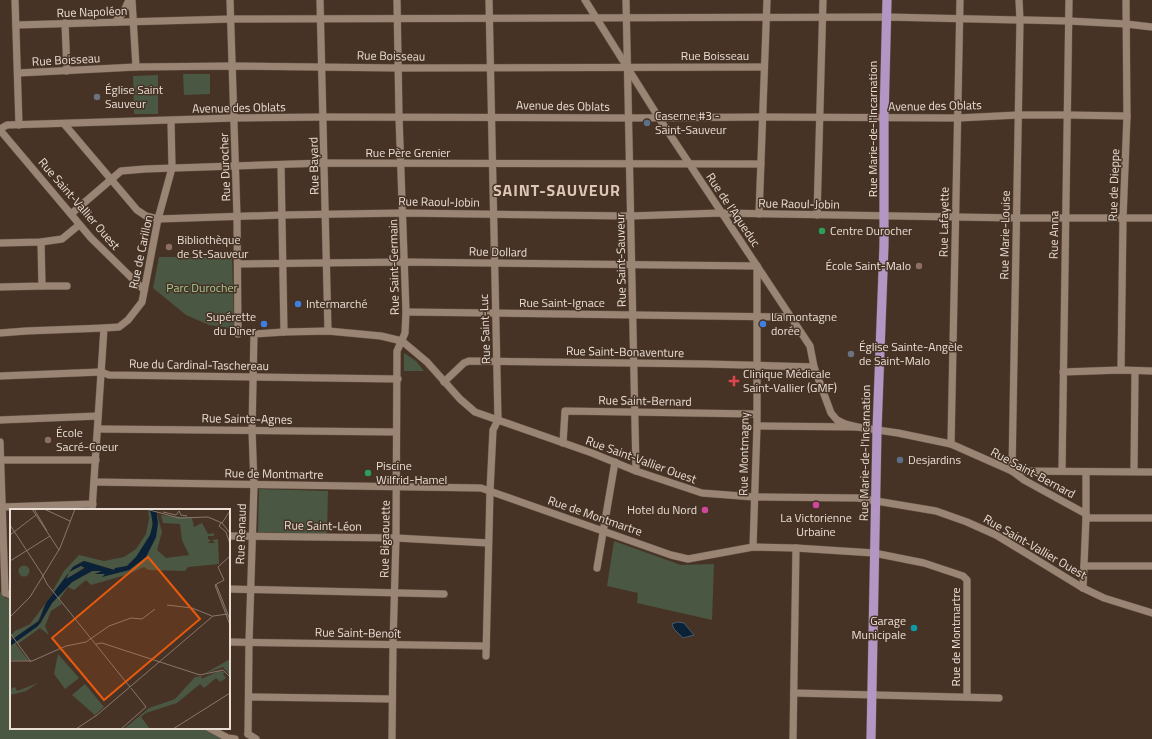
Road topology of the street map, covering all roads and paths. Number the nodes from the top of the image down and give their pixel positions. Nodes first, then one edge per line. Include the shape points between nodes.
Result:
1 (15, 0) edge
2 (131, 0) edge
3 (230, 0) edge
4 (320, 0) edge
5 (397, 0) edge
6 (489, 0) edge
7 (585, 0) edge
8 (626, 0) edge
9 (767, 0) edge
10 (823, 0) edge
11 (887, 0) edge
12 (960, 0) edge
13 (1019, 0) edge
14 (1069, 0) edge
15 (1126, 0) edge
16 (886, 17) junction
17 (321, 18) junction
18 (398, 18) junction
19 (489, 18) junction
20 (597, 18) junction
21 (627, 18) junction
22 (766, 18) junction
23 (824, 18) junction
24 (959, 18) junction
25 (231, 19) junction
26 (1020, 20) junction
27 (1069, 21) junction
28 (115, 22) junction
29 (134, 22) junction
30 (65, 23) junction
31 (1126, 24) junction
32 (16, 26) junction
33 (1152, 27) edge
34 (232, 66) junction
35 (323, 66) junction
36 (136, 67) junction
37 (764, 67) junction
38 (399, 68) junction
39 (490, 68) junction
40 (628, 68) junction
41 (67, 71) junction
42 (18, 73) junction
43 (1067, 114) junction
44 (1018, 115) junction
45 (1127, 116) junction
46 (324, 117) junction
47 (399, 117) junction
48 (492, 117) junction
49 (762, 117) junction
50 (819, 117) junction
51 (234, 118) junction
52 (629, 118) junction
53 (659, 118) junction
54 (884, 118) junction
55 (958, 118) junction
56 (171, 121) junction
57 (65, 124) junction
58 (19, 125) junction
59 (0, 129) edge
60 (325, 163) junction
61 (401, 164) junction
62 (492, 164) junction
63 (689, 164) junction
64 (761, 164) junction
65 (281, 165) junction
66 (630, 165) junction
67 (236, 166) junction
68 (172, 168) junction
69 (111, 179) junction
70 (403, 213) junction
71 (721, 213) junction
72 (71, 214) junction
73 (326, 214) junction
74 (494, 214) junction
75 (759, 214) junction
76 (282, 215) junction
77 (817, 215) junction
78 (237, 216) junction
79 (630, 216) junction
80 (884, 216) junction
81 (955, 217) junction
82 (1016, 218) junction
83 (1066, 218) junction
84 (1124, 218) junction
85 (1152, 218) edge
86 (158, 219) junction
87 (80, 225) junction
88 (41, 242) junction
89 (0, 243) edge
90 (405, 262) junction
91 (327, 263) junction
92 (494, 263) junction
93 (238, 264) junction
94 (282, 264) junction
95 (631, 265) junction
96 (758, 266) junction
97 (42, 286) junction
98 (67, 286) dead end
99 (0, 287) edge
100 (144, 290) junction
101 (406, 312) junction
102 (495, 313) junction
103 (633, 314) junction
104 (758, 316) junction
105 (790, 317) junction
106 (104, 328) junction
107 (328, 331) junction
108 (284, 332) junction
109 (0, 333) edge
110 (238, 334) dead end
111 (402, 340) junction
112 (497, 361) junction
113 (634, 363) junction
114 (757, 366) junction
115 (814, 367) junction
116 (1121, 370) junction
117 (1135, 371) junction
118 (101, 372) junction
119 (1062, 372) junction
120 (1152, 372) edge
121 (0, 376) edge
122 (253, 377) junction
123 (398, 379) junction
124 (444, 382) junction
125 (635, 412) junction
126 (756, 414) junction
127 (98, 416) junction
128 (0, 420) edge
129 (498, 420) junction
130 (757, 426) junction
131 (857, 427) junction
132 (98, 429) junction
133 (252, 430) junction
134 (877, 430) junction
135 (396, 432) junction
136 (0, 442) edge
137 (563, 443) junction
138 (951, 444) junction
139 (2, 460) junction
140 (96, 460) junction
141 (615, 462) junction
142 (636, 471) junction
143 (1012, 471) junction
144 (1062, 471) junction
145 (1134, 471) junction
146 (1086, 472) junction
147 (1152, 472) edge
148 (94, 482) junction
149 (254, 485) junction
150 (397, 486) junction
151 (490, 491) junction
152 (754, 497) junction
153 (1, 498) edge
154 (876, 501) junction
155 (3, 507) junction
156 (93, 507) edge
157 (1086, 516) junction
158 (1152, 518) edge
159 (604, 530) junction
160 (230, 536) edge
161 (252, 536) junction
162 (396, 538) junction
163 (488, 543) junction
164 (753, 547) junction
165 (796, 548) junction
166 (8, 551) edge
167 (874, 553) junction
168 (1084, 566) junction
169 (1152, 566) edge
170 (597, 568) dead end
171 (2, 572) edge
172 (1083, 588) junction
173 (230, 589) edge
174 (250, 590) junction
175 (8, 594) edge
176 (395, 594) junction
177 (444, 594) dead end
178 (1152, 613) edge
179 (230, 642) edge
180 (249, 642) junction
181 (393, 644) junction
182 (486, 646) junction
183 (486, 656) dead end
184 (794, 693) junction
185 (872, 694) junction
186 (249, 697) junction
187 (967, 697) junction
188 (998, 698) dead end
189 (392, 699) junction
190 (210, 729) edge
191 (248, 734) junction
192 (235, 739) edge
193 (240, 739) edge
194 (256, 739) edge
195 (392, 739) edge
196 (793, 739) edge
197 (871, 739) edge

1 - 32 street
2 - 28 street
2 - 29 street
3 - 25 street, Rue Durocher
4 - 17 street, Rue Bayard
5 - 18 street, Rue Saint-Germain
6 - 19 street, Rue Saint-Luc
7 - 20 street, Rue de l'Aqueduc
8 - 21 street, Rue Saint-Sauveur
9 - 22 street
10 - 23 street
11 - 16 main road, Rue Marie-de-l'Incarnation
12 - 24 street, Rue Lafayette
13 - 26 street, Rue Marie-Louise
14 - 27 street, Rue Anna
15 - 31 street, Rue de Dieppe
16 - 23 street, Rue Napoléon
16 - 24 street, Rue Napoléon
16 - 54 main road, Rue Marie-de-l'Incarnation
17 - 18 street, Rue Napoléon
17 - 25 street, Rue Napoléon
17 - 35 street, Rue Bayard
18 - 19 street, Rue Napoléon
18 - 38 street, Rue Saint-Germain
19 - 20 street, Rue Napoléon
19 - 39 street, Rue Saint-Luc
20 - 21 street, Rue Napoléon
20 - 40 street, Rue de l'Aqueduc
21 - 22 street, Rue Napoléon
21 - 40 street, Rue Saint-Sauveur
22 - 23 street, Rue Napoléon
22 - 37 street
23 - 50 street
24 - 26 street, Rue Napoléon
24 - 55 street, Rue Lafayette
25 - 29 street, Rue Napoléon
25 - 34 street, Rue Durocher
26 - 27 street, Rue Napoléon
26 - 44 street, Rue Marie-Louise
27 - 31 street, Rue Napoléon
27 - 43 street, Rue Anna
28 - 29 street, Rue Napoléon
28 - 30 street, Rue Napoléon
29 - 36 street
30 - 32 street, Rue Napoléon
30 - 41 street
31 - 33 street, Rue Napoléon
31 - 45 street, Rue de Dieppe
32 - 42 street
34 - 35 street, Rue Boisseau
34 - 36 street, Rue Boisseau
34 - 51 street, Rue Durocher
35 - 38 street, Rue Boisseau
35 - 46 street, Rue Bayard
36 - 41 street, Rue Boisseau
37 - 40 street, Rue Boisseau
37 - 49 street
38 - 39 street, Rue Boisseau
38 - 47 street, Rue Saint-Germain
39 - 40 street, Rue Boisseau
39 - 48 street, Rue Saint-Luc
40 - 52 street, Rue Saint-Sauveur
40 - 53 street, Rue de l'Aqueduc
41 - 42 street, Rue Boisseau
42 - 58 street
43 - 44 street, Avenue des Oblats
43 - 45 street, Avenue des Oblats
43 - 83 street, Rue Anna
44 - 55 street, Avenue des Oblats
44 - 82 street, Rue Marie-Louise
45 - 84 street, Rue de Dieppe
46 - 47 street, Avenue des Oblats
46 - 51 street, Avenue des Oblats
46 - 60 street, Rue Bayard
47 - 48 street, Avenue des Oblats
47 - 61 street, Rue Saint-Germain
48 - 52 street, Avenue des Oblats
48 - 62 street, Rue Saint-Luc
49 - 50 street, Avenue des Oblats
49 - 53 street, Avenue des Oblats
49 - 64 street
50 - 54 street, Avenue des Oblats
50 - 77 street
51 - 56 street, Avenue des Oblats
51 - 67 street, Rue Durocher
52 - 53 street, Avenue des Oblats
52 - 66 street, Rue Saint-Sauveur
53 - 63 street, Rue de l'Aqueduc
54 - 55 street, Avenue des Oblats
54 - 80 main road, Rue Marie-de-l'Incarnation
55 - 81 street, Rue Lafayette
56 - 57 street, Avenue des Oblats
56 - 68 street, Rue de Carillon
57 - 58 street, Avenue des Oblats
57 - 69 street
58 - 59 street, Avenue des Oblats
59 - 72 street, Rue Saint-Vallier Ouest
60 - 61 street, Rue Père Grenier
60 - 65 street, Rue Père Grenier
60 - 73 street, Rue Bayard
61 - 62 street, Rue Père Grenier
61 - 70 street, Rue Saint-Germain
62 - 66 street, Rue Père Grenier
62 - 74 street, Rue Saint-Luc
63 - 64 street, Rue Père Grenier
63 - 66 street, Rue Père Grenier
63 - 71 street, Rue de l'Aqueduc
64 - 75 street
65 - 67 street, Rue Père Grenier
65 - 76 street
66 - 79 street, Rue Saint-Sauveur
67 - 68 street, Rue Père Grenier
67 - 78 street, Rue Durocher
68 - 69 street, Rue Père Grenier via 121,171
68 - 86 street, Rue de Carillon
69 - 72 street, Rue Père Grenier
69 - 86 street via 141,213
70 - 73 street, Rue Raoul-Jobin
70 - 74 street, Rue Raoul-Jobin
70 - 90 street, Rue Saint-Germain
71 - 75 street, Rue Raoul-Jobin
71 - 79 street, Rue Raoul-Jobin
71 - 96 street, Rue de l'Aqueduc
72 - 87 street, Rue Saint-Vallier Ouest
73 - 76 street, Rue Raoul-Jobin
73 - 91 street, Rue Bayard
74 - 79 street, Rue Raoul-Jobin
74 - 92 street, Rue Saint-Luc
75 - 77 street, Rue Raoul-Jobin
76 - 78 street, Rue Raoul-Jobin
76 - 94 street
77 - 80 street, Rue Raoul-Jobin
78 - 86 street, Rue Raoul-Jobin
78 - 93 street, Rue Durocher
79 - 95 street, Rue Saint-Sauveur
80 - 81 street, Rue Raoul-Jobin
80 - 134 main road, Rue Marie-de-l'Incarnation
81 - 82 street, Rue Raoul-Jobin
81 - 138 street, Rue Lafayette
82 - 83 street, Rue Raoul-Jobin
82 - 143 street, Rue Marie-Louise
83 - 84 street, Rue Raoul-Jobin
83 - 119 street, Rue Anna
84 - 85 street, Rue Raoul-Jobin
84 - 116 street, Rue de Dieppe
86 - 100 street, Rue de Carillon
87 - 88 street via 62,239
87 - 100 street, Rue Saint-Vallier Ouest
88 - 89 street
88 - 97 street
90 - 91 street, Rue Dollard
90 - 92 street, Rue Dollard
90 - 101 street, Rue Saint-Germain
91 - 94 street, Rue Dollard
91 - 107 street, Rue Bayard
92 - 95 street, Rue Dollard
92 - 102 street, Rue Saint-Luc
93 - 94 street, Rue Dollard
93 - 110 street, Rue Durocher
94 - 108 street
95 - 96 street, Rue Dollard
95 - 103 street, Rue Saint-Sauveur
96 - 104 street, Rue Montmagny
96 - 105 street, Rue de l'Aqueduc
97 - 98 street
97 - 99 street
100 - 106 street, Rue de Carillon via 142,302 128,320 119,327
101 - 102 street, Rue Saint-Ignace
101 - 111 street, Rue Saint-Germain
102 - 103 street, Rue Saint-Ignace
102 - 112 street, Rue Saint-Luc
103 - 104 street, Rue Saint-Ignace
103 - 113 street, Rue Saint-Sauveur
104 - 105 street, Rue Saint-Ignace
104 - 114 street, Rue Montmagny
105 - 115 street, Rue de l'Aqueduc via 810,346
106 - 109 street, Rue de Carillon
106 - 118 street
107 - 108 street
107 - 111 street
108 - 122 street, Rue Renaud via 254,334
111 - 123 street, Rue Bigaouette via 397,351
111 - 124 street, Rue Saint-Vallier Ouest via 427,362
112 - 113 street, Rue Saint-Bonaventure
112 - 124 street, Rue Saint-Bonaventure via 464,363
112 - 129 street, Rue Saint-Luc
113 - 114 street, Rue Saint-Bonaventure
113 - 125 street, Rue Saint-Sauveur
114 - 115 street, Rue Saint-Bonaventure
114 - 126 street, Rue Montmagny
115 - 131 street, Rue de l'Aqueduc via 831,413 837,420
116 - 117 street
116 - 119 street
117 - 120 street
117 - 145 street
118 - 121 street, Rue du Cardinal-Taschereau
118 - 122 street, Rue du Cardinal-Taschereau via 109,375
118 - 127 street
119 - 144 street, Rue Anna
122 - 123 street, Rue du Cardinal-Taschereau
122 - 133 street, Rue Renaud
123 - 135 street, Rue Bigaouette
124 - 129 street, Rue Saint-Vallier Ouest via 476,412
125 - 126 street, Rue Saint-Bernard
125 - 137 street, Rue Saint-Bernard via 565,411
125 - 142 street, Rue Saint-Sauveur
126 - 130 street, Rue Montmagny
127 - 128 street
127 - 132 street
129 - 137 street, Rue Saint-Vallier Ouest
129 - 151 street, Rue Saint-Luc via 493,430
130 - 131 street, Rue Saint-Bernard
130 - 152 street, Rue Montmagny
131 - 134 street, Rue Saint-Bernard
132 - 133 street, Rue Sainte-Agnes
132 - 140 street
133 - 135 street, Rue Sainte-Agnes
133 - 149 street, Rue Renaud
134 - 138 street, Rue Saint-Bernard
134 - 154 main road, Rue Marie-de-l'Incarnation
135 - 150 street, Rue Bigaouette
136 - 139 street
137 - 141 street, Rue Saint-Vallier Ouest
138 - 143 street, Rue Saint-Bernard
139 - 140 street
139 - 153 street
140 - 148 street
141 - 142 street, Rue Saint-Vallier Ouest
141 - 159 street
142 - 152 street, Rue Saint-Vallier Ouest via 702,493
143 - 144 street
143 - 157 street, Rue Saint-Bernard
144 - 146 street
145 - 146 street
145 - 147 street
146 - 157 street
148 - 149 street, Rue de Montmartre
148 - 156 street
149 - 150 street, Rue de Montmartre
149 - 161 street, Rue Renaud
150 - 151 street, Rue de Montmartre via 481,488
150 - 162 street, Rue Bigaouette
151 - 159 street, Rue de Montmartre
151 - 163 street, Rue Saint-Luc
152 - 154 street, Rue Saint-Vallier Ouest via 858,498
152 - 164 street, Rue Montmagny
153 - 155 street
154 - 167 main road, Rue Marie-de-l'Incarnation
154 - 172 street, Rue Saint-Vallier Ouest via 936,511 967,522 1000,538
155 - 156 street
155 - 166 street
157 - 158 street, Rue Saint-Bernard
157 - 168 street
159 - 164 street, Rue de Montmartre via 688,559
159 - 170 street
160 - 161 street, Rue Saint-Léon
161 - 162 street, Rue Saint-Léon
161 - 174 street, Rue Renaud
162 - 163 street, Rue Saint-Léon
162 - 176 street, Rue Bigaouette
163 - 182 street, Rue Saint-Luc
164 - 165 street, Rue de Montmartre
165 - 167 street, Rue de Montmartre
165 - 184 street
166 - 171 street
167 - 185 main road, Rue Marie-de-l'Incarnation
167 - 187 street, Rue de Montmartre via 924,563 963,576 967,580
168 - 169 street
168 - 172 street
171 - 175 street
172 - 178 street, Rue Saint-Vallier Ouest via 1104,598
173 - 174 street
174 - 176 street
174 - 180 street, Rue Renaud
176 - 177 street
176 - 181 street, Rue Bigaouette
179 - 180 street, Rue Saint-Benoît
180 - 181 street, Rue Saint-Benoît
180 - 186 street, Rue Renaud
181 - 182 street, Rue Saint-Benoît
181 - 189 street, Rue Bigaouette
182 - 183 street, Rue Saint-Luc
184 - 185 street
184 - 196 street
185 - 187 street
185 - 197 main road, Rue Marie-de-l'Incarnation
186 - 189 street
186 - 191 street, Rue Renaud
187 - 188 street
189 - 195 street, Rue Bigaouette
190 - 192 street
191 - 193 street
191 - 194 street

